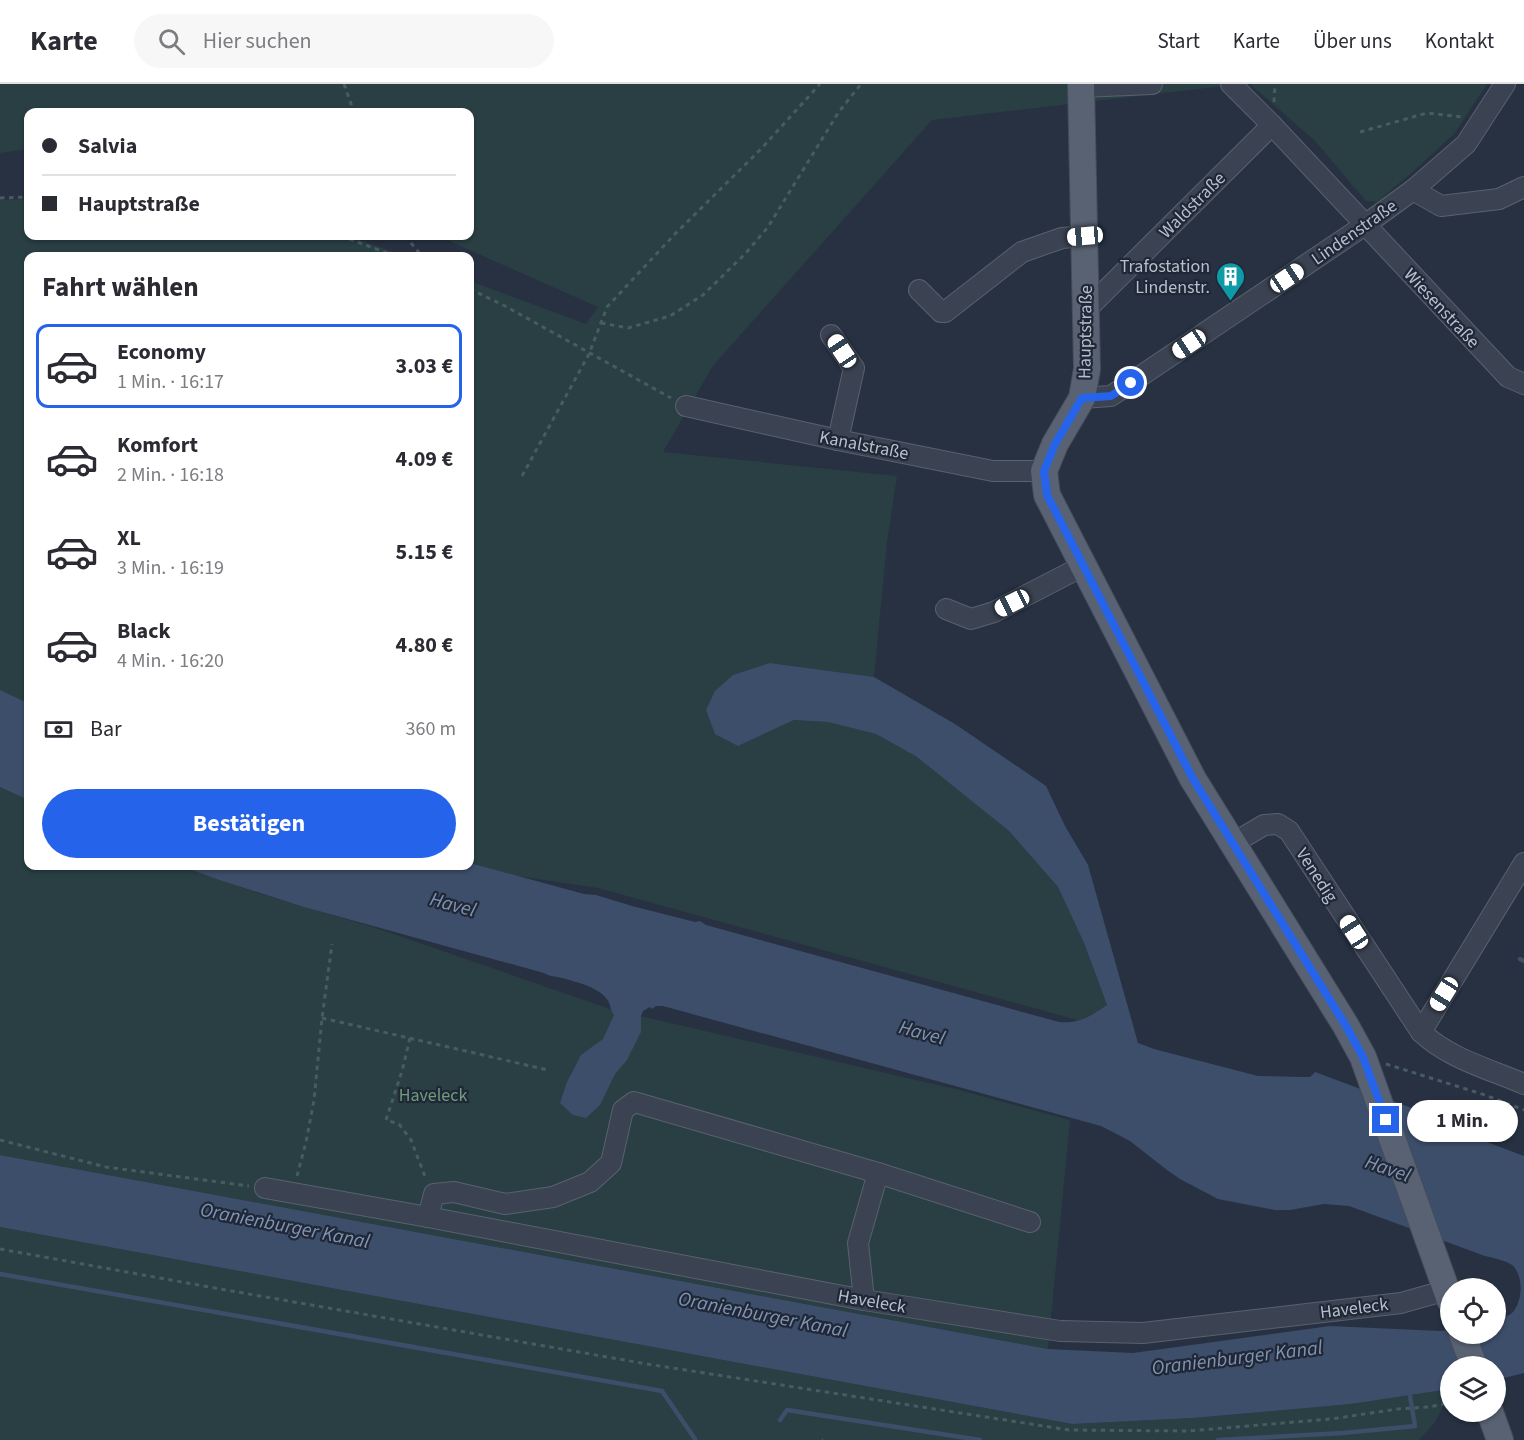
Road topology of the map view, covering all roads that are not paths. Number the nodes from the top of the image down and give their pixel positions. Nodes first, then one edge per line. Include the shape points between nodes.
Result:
1 (1152, 84) edge
2 (1231, 84) edge
3 (1505, 84) edge
4 (1081, 86) edge
5 (1272, 125) junction
6 (1524, 187) edge
7 (1413, 190) junction
8 (1365, 225) junction
9 (1085, 236) junction
10 (919, 290) dead end
11 (1087, 309) junction
12 (831, 334) dead end
13 (1524, 384) edge
14 (1082, 398) junction
15 (686, 406) road end
16 (838, 440) junction
17 (1044, 471) junction
18 (1083, 566) junction
19 (946, 609) dead end
20 (1232, 844) junction
21 (1524, 863) edge
22 (1420, 1032) junction
23 (1524, 1084) edge
24 (878, 1173) junction
25 (265, 1188) road end
26 (428, 1217) junction
27 (1030, 1222) dead end
28 (1443, 1278) edge
29 (1440, 1296) edge
30 (864, 1300) junction
31 (1494, 1422) edge
32 (1500, 1440) edge

1 - 4 street
2 - 5 street
3 - 7 street, Lindenstraße via 1466,144
4 - 9 main road, Hauptstraße
5 - 8 street
5 - 11 street, Waldstraße
6 - 7 street via 1499,199 1441,206
7 - 8 street, Lindenstraße
8 - 13 street, Wiesenstraße via 1508,378
8 - 14 street, Lindenstraße via 1111,396
9 - 10 street via 1062,238 1022,252 945,312
9 - 11 main road, Hauptstraße
11 - 14 main road, Hauptstraße via 1087,369
12 - 16 street via 854,368
14 - 17 main road, Hauptstraße
15 - 16 street, Kanalstraße
16 - 17 street, Kanalstraße via 993,471
17 - 18 main road via 1047,495
18 - 19 street via 994,612 971,619
18 - 20 main road via 1188,769
20 - 22 street, Venedig via 1264,825 1278,824 1288,831
20 - 28 main road via 1363,1057
21 - 22 street
22 - 23 street, Venedig via 1455,1056
24 - 26 street via 634,1102 623,1110 611,1163 590,1182 553,1197 505,1204 454,1192 434,1194
24 - 27 street
24 - 30 street via 858,1243
25 - 26 street, Haveleck
26 - 30 street, Haveleck
29 - 30 street, Haveleck via 1143,1333 1060,1331
31 - 32 main road

